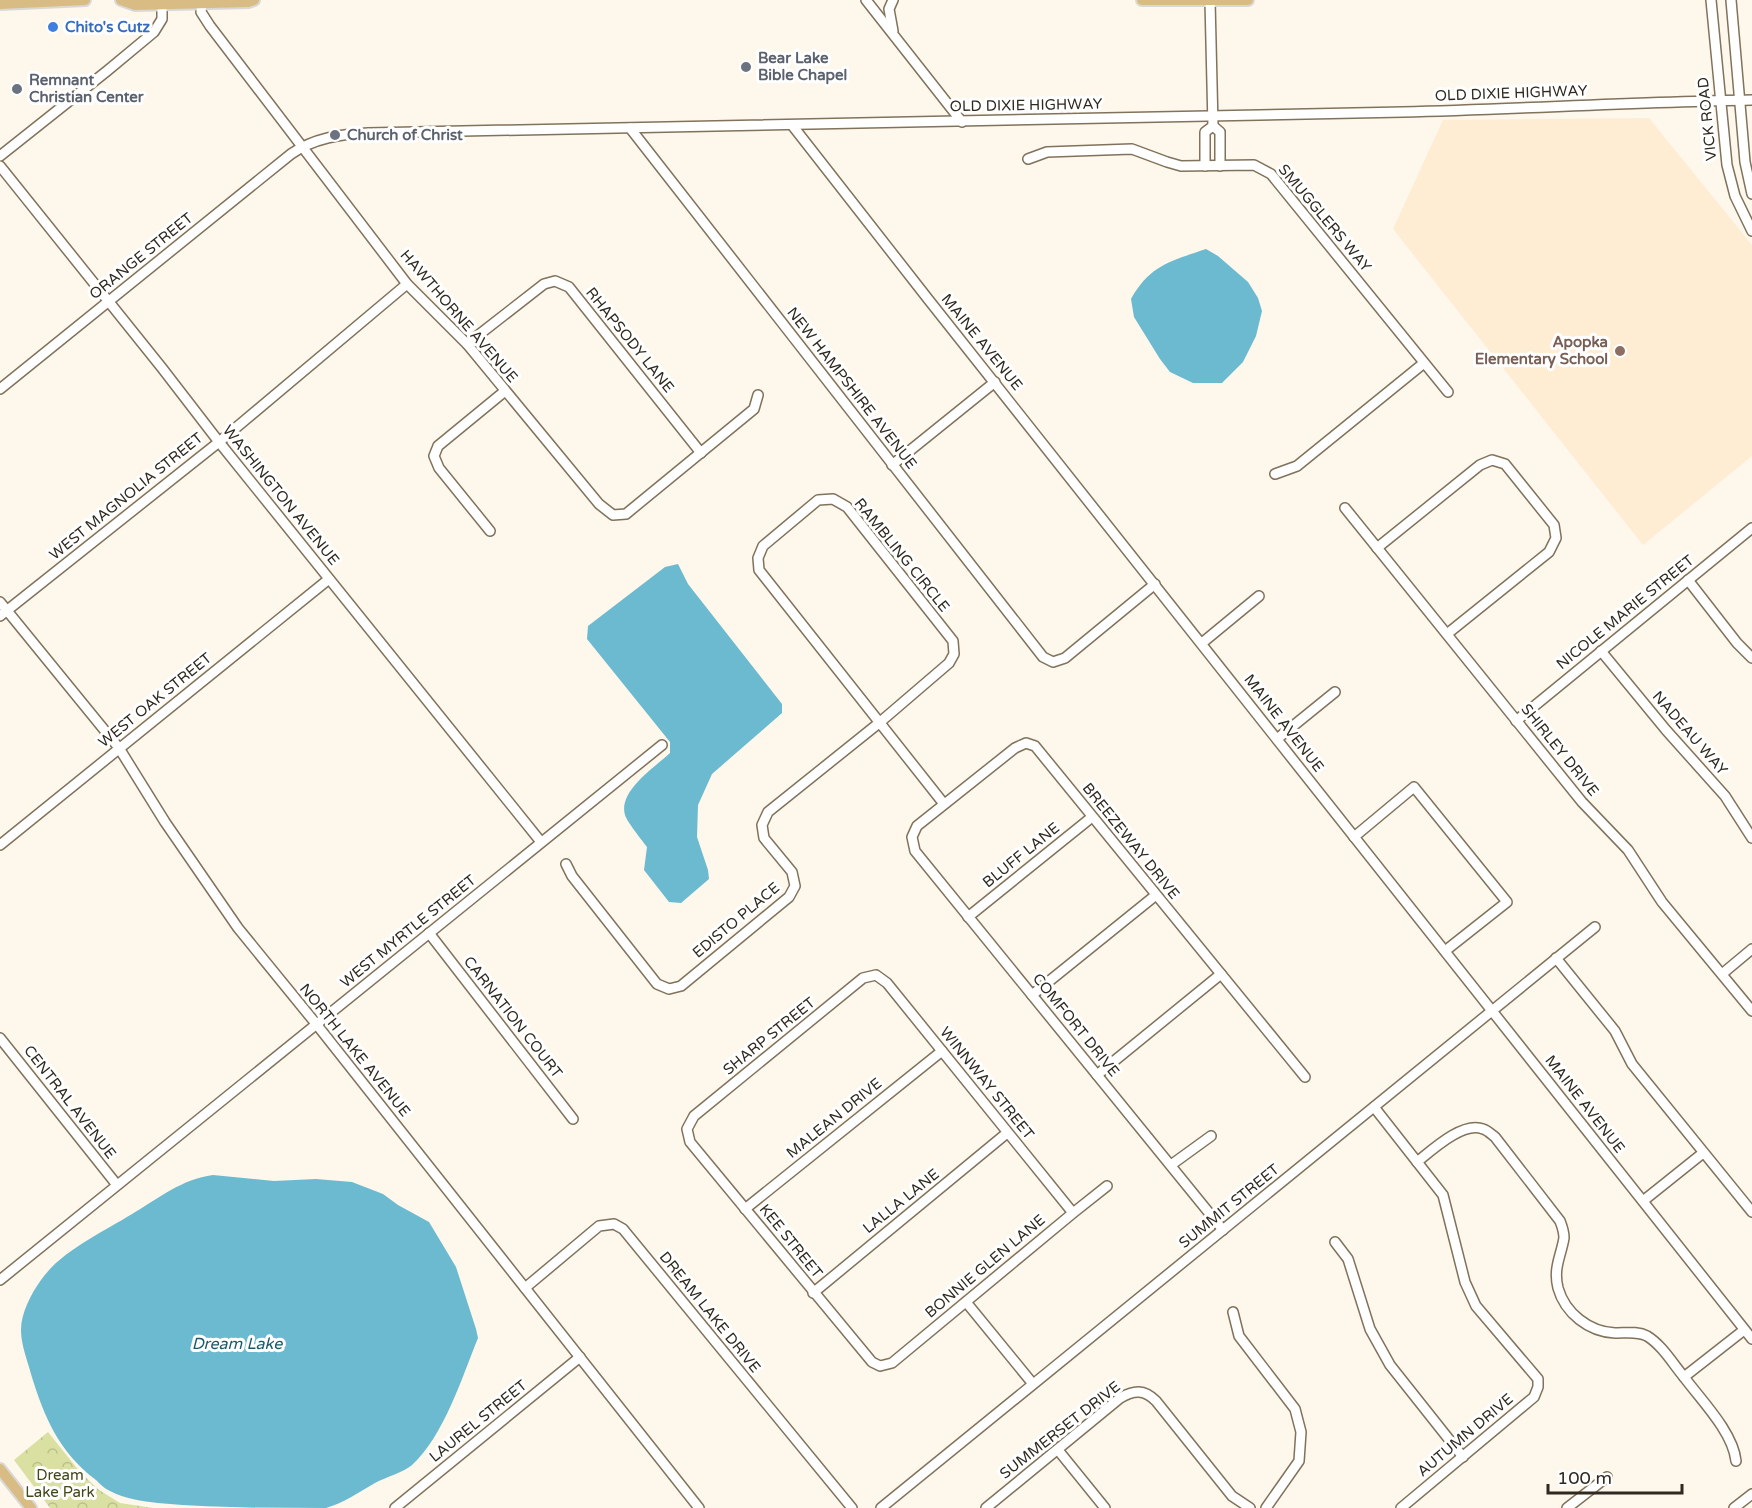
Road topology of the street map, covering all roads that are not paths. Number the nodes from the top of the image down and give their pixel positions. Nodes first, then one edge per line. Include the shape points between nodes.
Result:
1 (85, 0) edge
2 (121, 0) edge
3 (254, 0) edge
4 (866, 0) edge
5 (892, 0) edge
6 (1142, 0) edge
7 (1161, 0) edge
8 (1248, 0) edge
9 (1711, 0) edge
10 (1731, 0) edge
11 (1210, 1) edge
12 (202, 2) junction
13 (0, 4) edge
14 (162, 4) junction
15 (895, 36) junction
16 (1720, 100) junction
17 (1740, 100) junction
18 (1752, 100) edge
19 (1213, 121) junction
20 (962, 122) junction
21 (792, 125) junction
22 (630, 128) junction
23 (1220, 144) junction
24 (1205, 145) junction
25 (302, 147) junction
26 (0, 156) edge
27 (1028, 159) dead end
28 (1205, 165) junction
29 (0, 166) edge
30 (1220, 166) junction
31 (1752, 194) edge
32 (1752, 231) edge
33 (408, 284) junction
34 (108, 301) junction
35 (467, 344) junction
36 (1424, 363) junction
37 (995, 381) junction
38 (0, 389) edge
39 (505, 391) junction
40 (1448, 392) dead end
41 (758, 395) dead end
42 (219, 442) junction
43 (701, 453) junction
44 (892, 465) junction
45 (1275, 474) dead end
46 (1345, 508) dead end
47 (1752, 528) edge
48 (490, 531) dead end
49 (1377, 548) junction
50 (329, 579) junction
51 (1688, 580) junction
52 (1155, 584) junction
53 (1259, 596) dead end
54 (0, 602) edge
55 (3, 613) edge
56 (1447, 634) junction
57 (1202, 643) junction
58 (1601, 651) junction
59 (1752, 658) edge
60 (1335, 692) dead end
61 (1516, 721) junction
62 (879, 723) junction
63 (1277, 739) junction
64 (662, 746) dead end
65 (119, 748) junction
66 (944, 804) junction
67 (1092, 817) junction
68 (912, 837) joint
69 (1354, 837) junction
70 (1752, 838) edge
71 (541, 842) junction
72 (0, 845) edge
73 (566, 864) dead end
74 (1156, 895) junction
75 (968, 917) junction
76 (1595, 927) dead end
77 (429, 933) junction
78 (1752, 949) edge
79 (1445, 951) junction
80 (1556, 958) junction
81 (1722, 974) junction
82 (876, 975) joint
83 (1221, 975) junction
84 (1032, 995) junction
85 (1492, 1010) junction
86 (1752, 1011) edge
87 (317, 1025) junction
88 (0, 1038) edge
89 (942, 1051) junction
90 (1098, 1075) junction
91 (1305, 1077) dead end
92 (1374, 1107) junction
93 (573, 1119) dead end
94 (687, 1129) joint
95 (1007, 1134) junction
96 (1211, 1136) dead end
97 (1703, 1153) junction
98 (1417, 1162) junction
99 (1171, 1165) junction
100 (117, 1185) junction
101 (1107, 1186) dead end
102 (1643, 1201) junction
103 (745, 1209) junction
104 (1073, 1212) junction
105 (1752, 1212) edge
106 (1223, 1230) junction
107 (1335, 1242) dead end
108 (0, 1280) edge
109 (525, 1288) junction
110 (813, 1293) junction
111 (966, 1302) junction
112 (1233, 1312) dead end
113 (1744, 1330) junction
114 (1752, 1339) edge
115 (579, 1357) junction
116 (880, 1366) joint
117 (1684, 1377) junction
118 (1033, 1384) junction
119 (1058, 1450) junction
120 (1463, 1457) junction
121 (1736, 1461) dead end
122 (0, 1469) edge
123 (1606, 1477) dead end
124 (1752, 1494) edge
125 (31, 1508) edge
126 (395, 1508) edge
127 (699, 1508) edge
128 (852, 1508) edge
129 (881, 1508) edge
130 (986, 1508) edge
131 (1105, 1508) edge
132 (1250, 1508) edge
133 (1266, 1508) edge
134 (1401, 1508) edge
135 (1568, 1508) edge
136 (1734, 1508) edge

1 - 13 main road
2 - 14 main road via 135,5
3 - 12 main road
4 - 15 street
5 - 15 street via 889,9
6 - 7 main road
7 - 11 main road
8 - 11 main road
9 - 16 street, VICK ROAD
10 - 17 street
11 - 19 street
12 - 14 main road
12 - 25 street, HAWTHORNE AVENUE via 201,12 210,26
14 - 26 street via 162,20 154,32
15 - 20 street
16 - 17 street, OLD DIXIE HIGHWAY
16 - 19 street, OLD DIXIE HIGHWAY
16 - 32 street, VICK ROAD via 1731,182
17 - 18 street, OLD DIXIE HIGHWAY
17 - 31 street
19 - 20 street, OLD DIXIE HIGHWAY
19 - 23 street via 1220,132
19 - 24 street via 1204,132
20 - 21 street, OLD DIXIE HIGHWAY
21 - 22 street, OLD DIXIE HIGHWAY
21 - 37 street, MAINE AVENUE
22 - 25 street, OLD DIXIE HIGHWAY via 356,134
22 - 44 street, NEW HAMPSHIRE AVENUE
23 - 24 street
23 - 30 street
24 - 28 street
25 - 33 street, HAWTHORNE AVENUE
25 - 34 street, ORANGE STREET
27 - 28 street, SMUGGLERS WAY via 1047,152 1132,149 1181,166
28 - 30 street, SMUGGLERS WAY
29 - 34 street, WASHINGTON AVENUE
30 - 36 street, SMUGGLERS WAY via 1254,165 1271,174
33 - 35 street, HAWTHORNE AVENUE
33 - 42 street, WEST MAGNOLIA STREET
34 - 38 street, ORANGE STREET
34 - 42 street, WASHINGTON AVENUE
35 - 39 street, HAWTHORNE AVENUE
35 - 43 street, RHAPSODY LANE via 544,284 555,281 569,286
36 - 40 street, SMUGGLERS WAY
36 - 45 street via 1297,465
37 - 44 street
37 - 52 street, MAINE AVENUE
39 - 43 street, HAWTHORNE AVENUE via 599,504 613,515 626,514
39 - 48 street via 438,446 434,456 438,468
41 - 43 street, HAWTHORNE AVENUE via 754,409
42 - 50 street, WASHINGTON AVENUE
42 - 55 street, WEST MAGNOLIA STREET
44 - 52 street, NEW HAMPSHIRE AVENUE via 1043,657 1053,662 1065,658
46 - 49 street, SHIRLEY DRIVE
47 - 51 street, NICOLE MARIE STREET
49 - 56 street, SHIRLEY DRIVE
49 - 56 street via 1480,465 1492,460 1505,464 1554,525 1556,538 1548,552
50 - 65 street, WEST OAK STREET
50 - 71 street, WASHINGTON AVENUE
51 - 58 street, NICOLE MARIE STREET
51 - 59 street
52 - 57 street, MAINE AVENUE
53 - 57 street
54 - 55 street, NORTH LAKE AVENUE
55 - 65 street, NORTH LAKE AVENUE
56 - 61 street, SHIRLEY DRIVE
57 - 63 street, MAINE AVENUE
58 - 61 street, NICOLE MARIE STREET
58 - 70 street, NADEAU WAY via 1725,796
60 - 63 street
61 - 81 street, SHIRLEY DRIVE via 1582,802 1628,850 1662,902
62 - 62 street, RAMBLING CIRCLE via 759,570 763,546 818,500 833,499 847,507 953,641 954,654 949,663
62 - 66 street, RAMBLING CIRCLE
62 - 73 street, EDISTO PLACE via 768,812 762,825 764,838 792,872 795,886 789,897 681,986 669,989 657,984
63 - 69 street, MAINE AVENUE
64 - 71 street, WEST MYRTLE STREET
65 - 72 street, WEST OAK STREET
65 - 87 street, NORTH LAKE AVENUE via 238,928
66 - 67 street, BREEZEWAY DRIVE via 1014,748 1026,743 1035,746
66 - 68 street, BREEZEWAY DRIVE via 917,826
67 - 74 street, BREEZEWAY DRIVE
67 - 75 street, BLUFF LANE
68 - 75 street, COMFORT DRIVE via 915,851
69 - 79 street, MAINE AVENUE
69 - 79 street via 1414,787 1507,902
71 - 77 street, WEST MYRTLE STREET
74 - 83 street, BREEZEWAY DRIVE
74 - 84 street
75 - 84 street, COMFORT DRIVE
76 - 80 street, SUMMIT STREET
77 - 87 street, WEST MYRTLE STREET
77 - 93 street, CARNATION COURT
78 - 81 street
79 - 85 street, MAINE AVENUE
80 - 85 street, SUMMIT STREET
80 - 97 street via 1615,1031 1632,1064
81 - 86 street, SHIRLEY DRIVE
82 - 89 street, WINNWAY STREET
82 - 94 street, SHARP STREET via 863,978 694,1116
83 - 90 street
83 - 91 street, BREEZEWAY DRIVE
84 - 90 street, COMFORT DRIVE
85 - 92 street, SUMMIT STREET
85 - 102 street, MAINE AVENUE
87 - 100 street, WEST MYRTLE STREET
87 - 109 street, NORTH LAKE AVENUE
88 - 100 street, CENTRAL AVENUE
89 - 95 street, WINNWAY STREET
89 - 103 street, MALEAN DRIVE
90 - 99 street, COMFORT DRIVE
92 - 98 street, AUTUMN DRIVE
92 - 106 street, SUMMIT STREET
94 - 103 street, KEE STREET via 690,1142
95 - 104 street, WINNWAY STREET
95 - 110 street, LALLA LANE
96 - 99 street
97 - 102 street
97 - 105 street
98 - 117 street via 1466,1128 1482,1128 1495,1137 1560,1221 1564,1237 1556,1270 1558,1288 1567,1306 1581,1322 1596,1330 1646,1335
98 - 120 street, AUTUMN DRIVE via 1443,1195 1465,1282 1476,1306 1538,1379 1534,1397
99 - 106 street, COMFORT DRIVE
100 - 108 street, WEST MYRTLE STREET
101 - 104 street, BONNIE GLEN LANE
102 - 113 street, MAINE AVENUE
103 - 110 street, KEE STREET
104 - 111 street, BONNIE GLEN LANE
106 - 118 street, SUMMIT STREET
107 - 120 street via 1348,1259 1370,1329 1390,1365
109 - 115 street, NORTH LAKE AVENUE
109 - 128 street, DREAM LAKE DRIVE via 599,1226 614,1224 623,1229
110 - 116 street, KEE STREET via 872,1362
111 - 116 street, BONNIE GLEN LANE via 892,1363
111 - 118 street
112 - 133 street via 1239,1336 1295,1409 1301,1432 1299,1461
113 - 114 street, MAINE AVENUE
113 - 117 street
115 - 126 street, LAUREL STREET
115 - 127 street, NORTH LAKE AVENUE
117 - 121 street via 1728,1436
118 - 129 street, SUMMIT STREET
119 - 130 street, SUMMERSET DRIVE
119 - 131 street
119 - 132 street, SUMMERSET DRIVE via 1120,1398 1135,1391 1145,1392 1232,1496
120 - 134 street, AUTUMN DRIVE
122 - 125 main road
123 - 135 street
124 - 136 street

